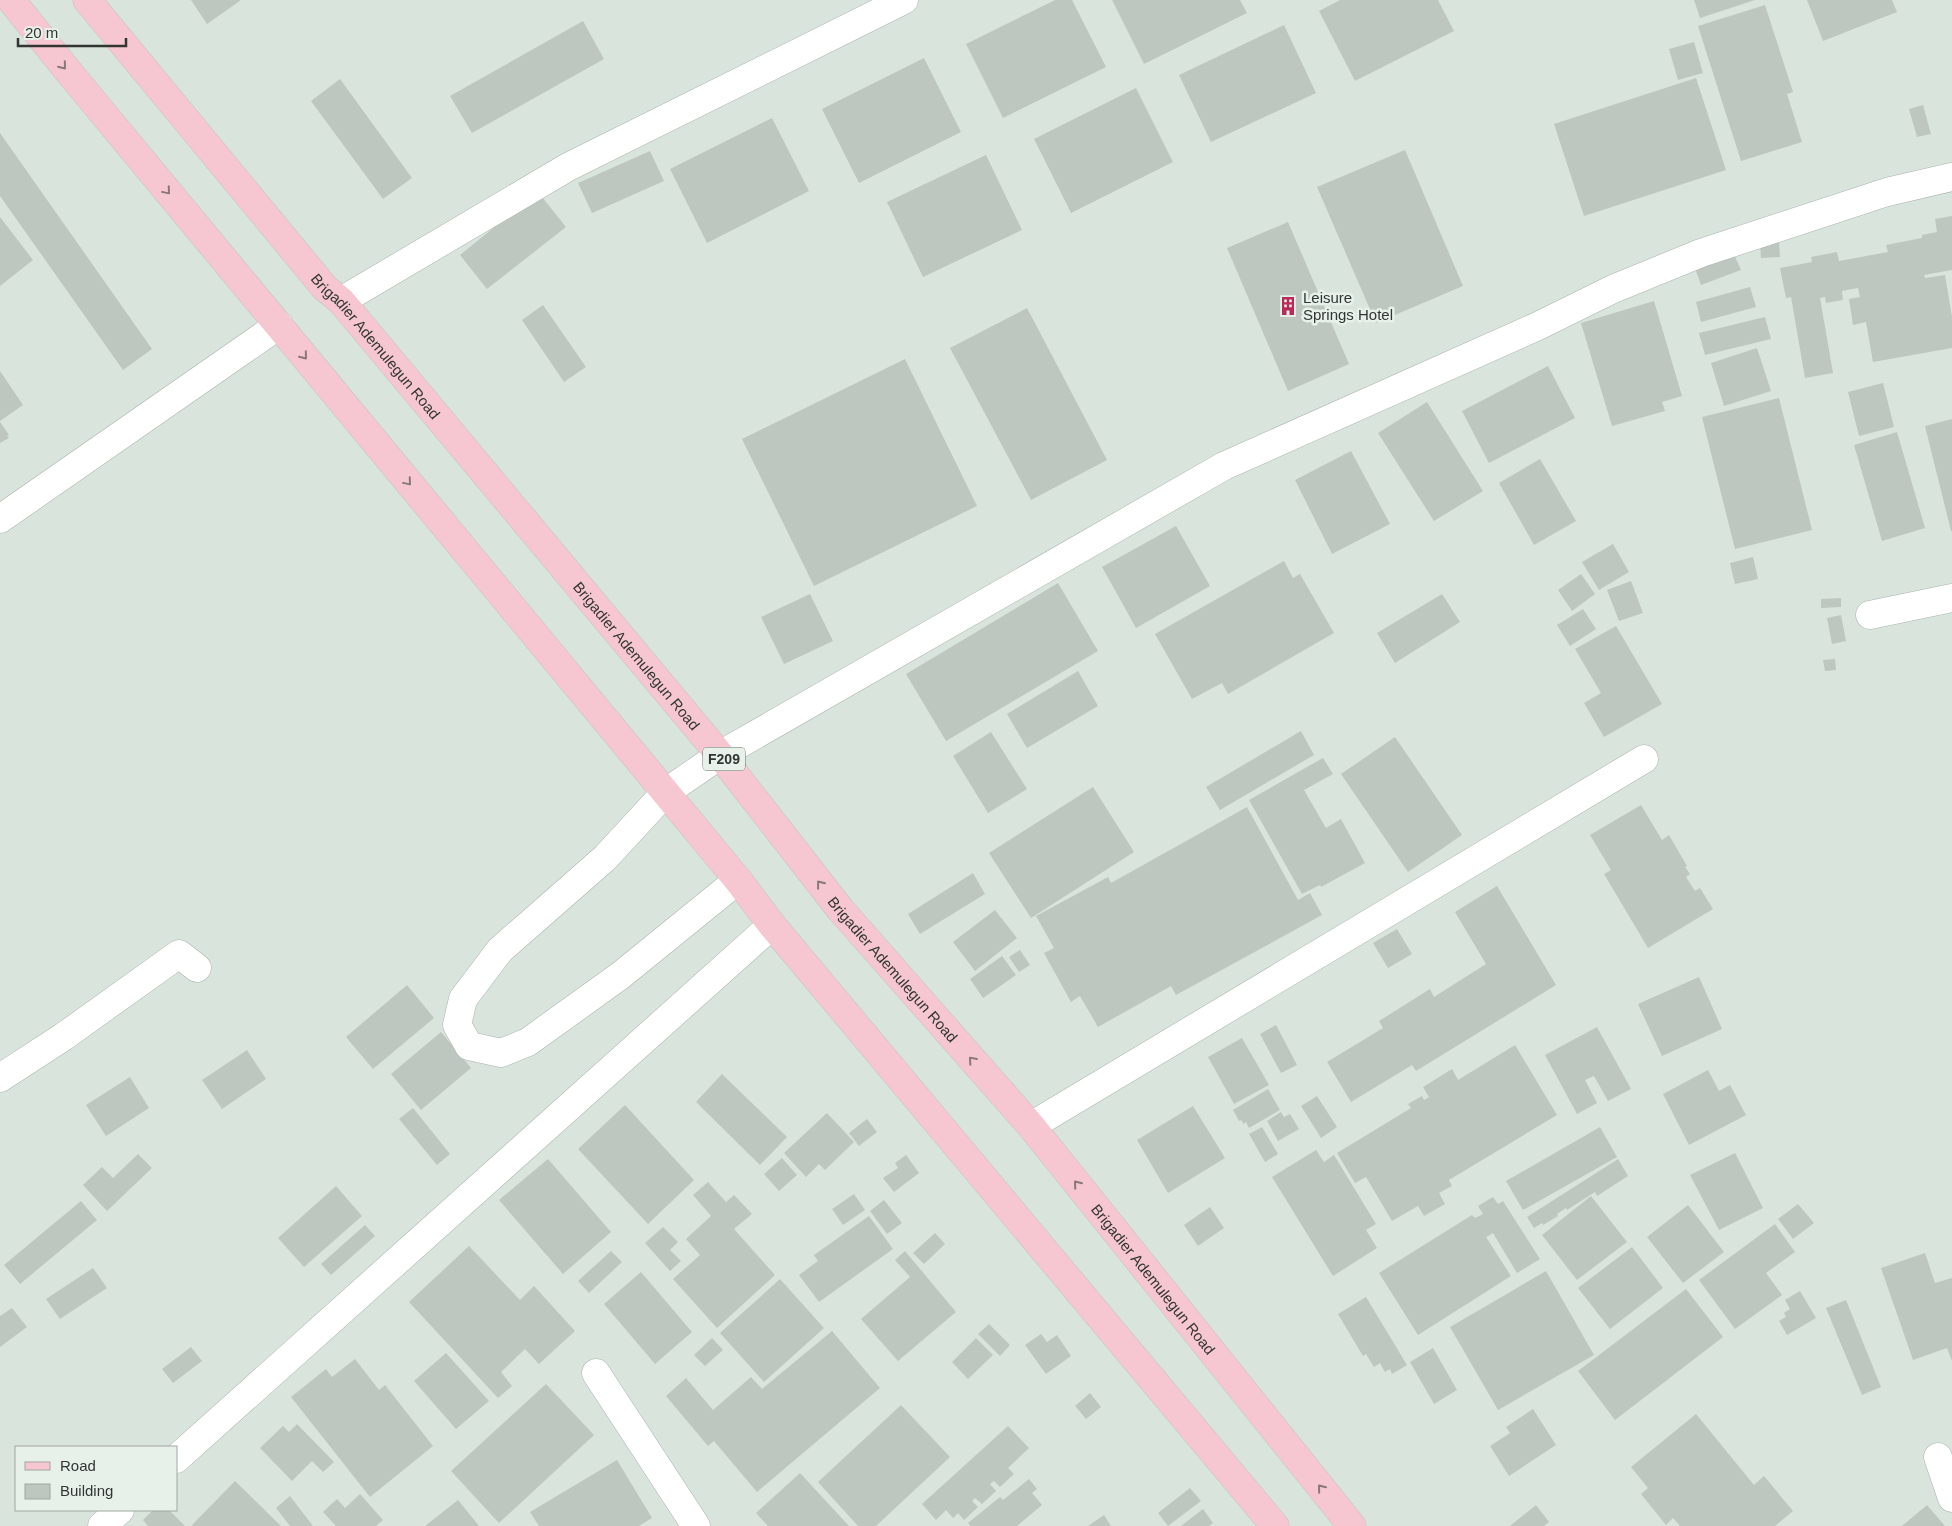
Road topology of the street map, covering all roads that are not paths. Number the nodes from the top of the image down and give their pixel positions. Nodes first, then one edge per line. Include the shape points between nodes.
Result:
1 (11, 0) edge
2 (87, 0) edge
3 (904, 0) edge
4 (1952, 177) edge
5 (341, 301) junction
6 (279, 325) junction
7 (0, 519) edge
8 (1952, 598) edge
9 (1870, 614) dead end
10 (720, 755) junction
11 (1644, 759) dead end
12 (665, 793) junction
13 (738, 880) junction
14 (772, 925) junction
15 (197, 968) dead end
16 (0, 1078) edge
17 (1031, 1126) junction
18 (596, 1373) dead end
19 (178, 1457) edge
20 (1938, 1457) dead end
21 (1952, 1498) edge
22 (119, 1511) edge
23 (102, 1526) edge
24 (696, 1526) edge
25 (1274, 1526) edge
26 (1352, 1526) edge

1 -> 6 main road
2 - 5 main road, Brigadier Ademulegun Road / F209 via 325,288
3 - 5 street via 568,167
4 - 10 street via 1887,192 1700,253 1613,289 1538,326 1224,466
5 - 10 main road, Brigadier Ademulegun Road / F209
6 - 7 street
6 -> 12 main road
8 - 9 street
10 - 12 street
17 -> 10 main road, Brigadier Ademulegun Road / F209 via 840,909
11 - 17 street
12 - 13 main road
12 - 13 street via 605,858 500,950 463,999 458,1026 469,1046 501,1053 528,1042 620,975
13 - 14 main road
14 - 19 street
14 - 25 main road
15 - 16 street via 179,954
26 -> 17 main road, Brigadier Ademulegun Road / F209
18 - 24 street
20 - 21 street
22 - 23 street

